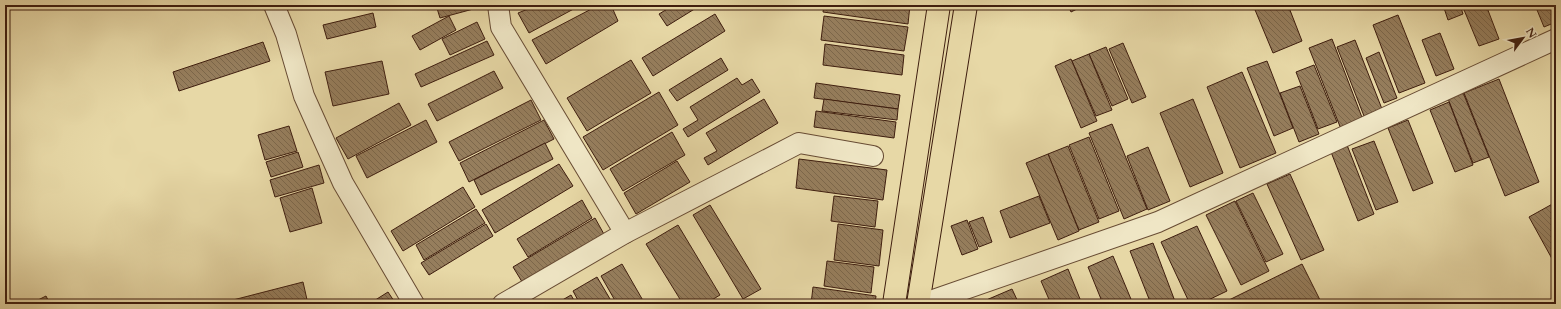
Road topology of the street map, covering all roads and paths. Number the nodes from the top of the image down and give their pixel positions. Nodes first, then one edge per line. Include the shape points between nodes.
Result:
1 (274, 5) edge
2 (498, 5) edge
3 (939, 5) edge
4 (966, 5) edge
5 (1556, 39) edge
6 (873, 156) dead end
7 (625, 233) junction
8 (414, 304) edge
9 (503, 304) edge
10 (894, 304) edge
11 (918, 304) edge
12 (922, 304) edge

1 - 8 street via 286,34 304,96 343,183
2 - 7 street via 502,27
3 - 10 main road
4 - 11 main road
5 - 12 street via 1158,222
6 - 7 street via 800,143
7 - 9 street

